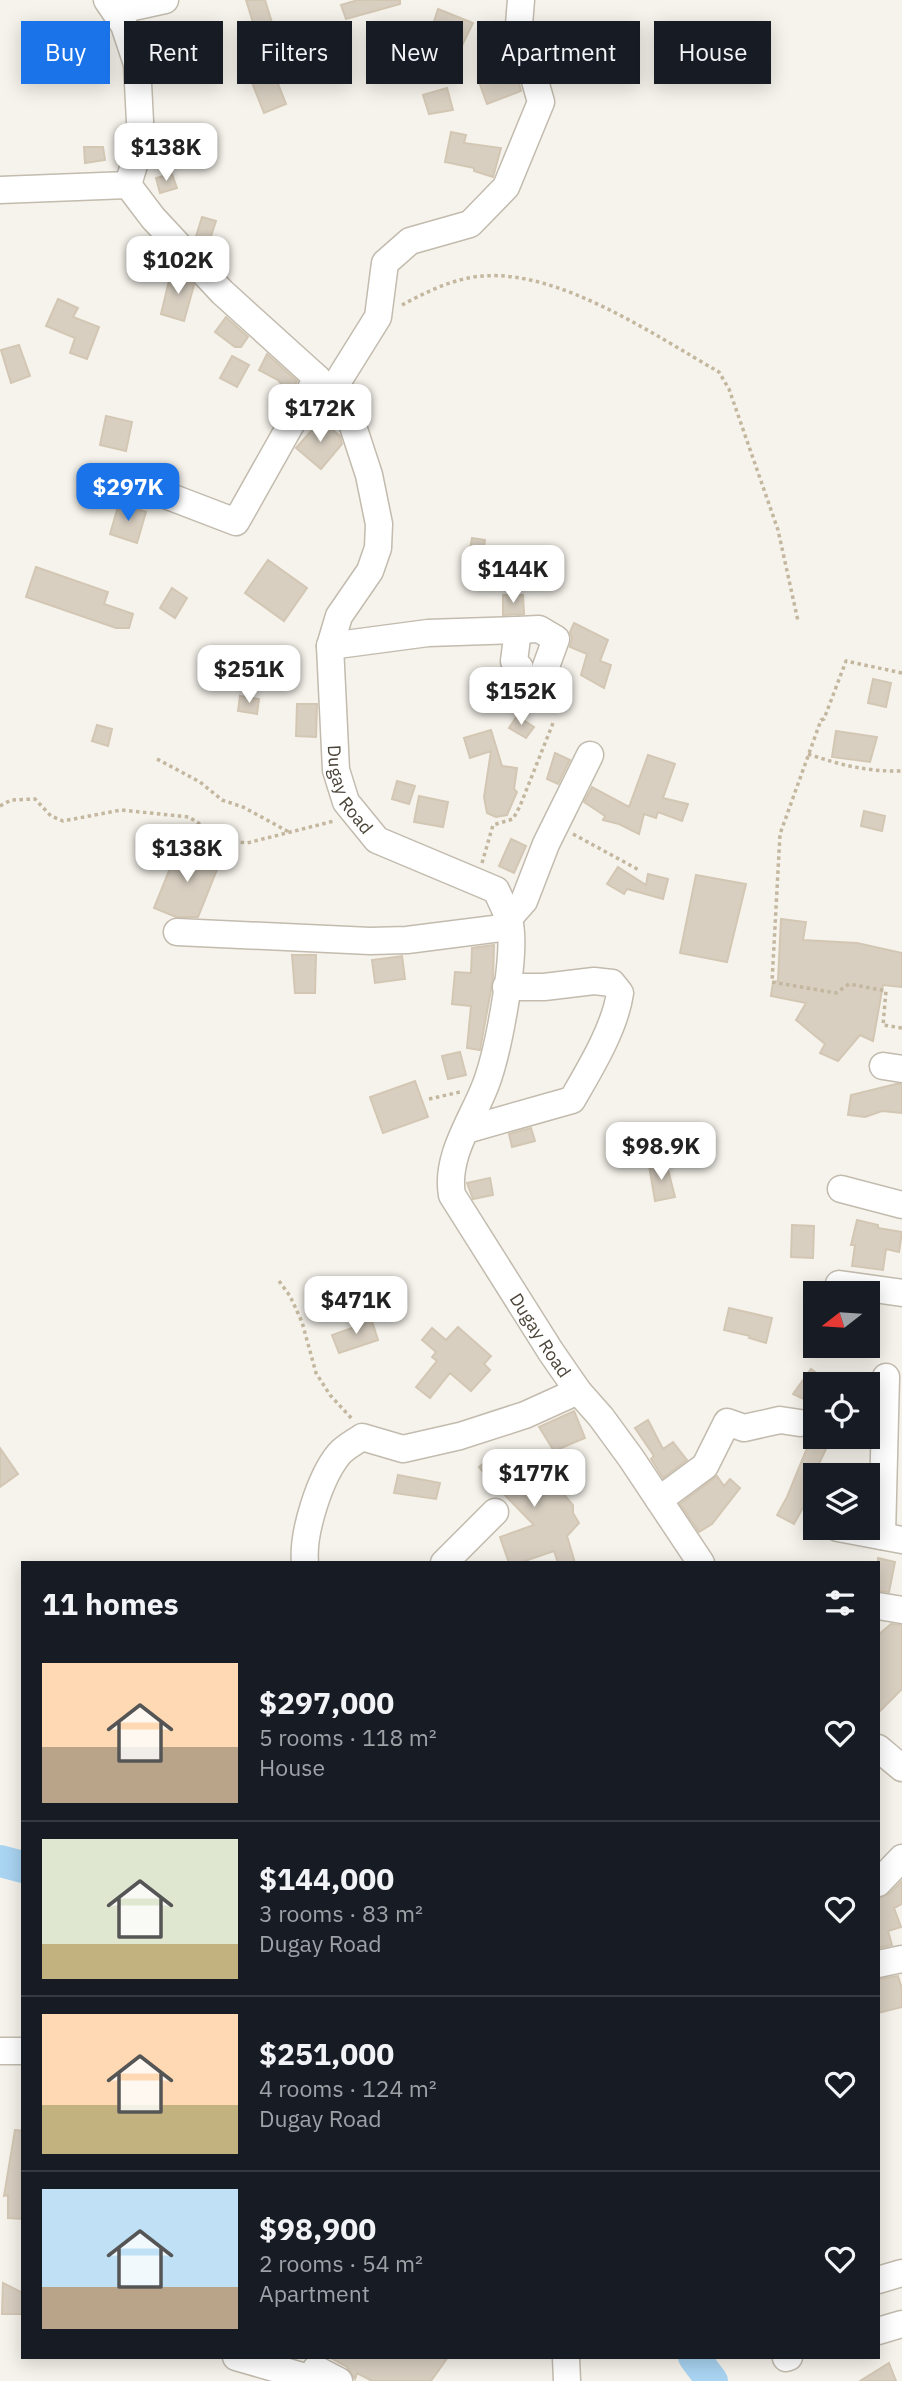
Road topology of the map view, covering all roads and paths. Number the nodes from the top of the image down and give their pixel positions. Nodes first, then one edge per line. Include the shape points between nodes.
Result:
1 (165, 0) edge
2 (521, 0) edge
3 (111, 6) edge
4 (128, 185) junction
5 (0, 190) edge
6 (378, 317) junction
7 (323, 386) junction
8 (126, 480) dead end
9 (798, 621) dead end
10 (528, 629) junction
11 (330, 646) junction
12 (544, 671) dead end
13 (902, 673) edge
14 (520, 685) dead end
15 (553, 723) dead end
16 (808, 754) junction
17 (590, 755) dead end
18 (157, 759) dead end
19 (902, 771) edge
20 (0, 806) edge
21 (356, 817) junction
22 (556, 825) junction
23 (290, 832) junction
24 (639, 870) dead end
25 (477, 880) junction
26 (510, 922) junction
27 (177, 932) dead end
28 (506, 987) junction
29 (902, 1028) edge
30 (466, 1130) junction
31 (841, 1189) dead end
32 (902, 1205) edge
33 (279, 1281) dead end
34 (880, 1290) edge
35 (902, 1293) edge
36 (886, 1377) dead end
37 (578, 1391) junction
38 (800, 1423) dead end
39 (362, 1437) junction
40 (659, 1500) junction
41 (892, 1503) edge
42 (495, 1513) dead end
43 (892, 1538) edge
44 (305, 1561) edge
45 (446, 1561) edge
46 (700, 1561) edge
47 (880, 1606) edge
48 (902, 1610) edge
49 (902, 1858) edge
50 (880, 1881) edge
51 (902, 1959) edge
52 (880, 1964) edge
53 (0, 2051) edge
54 (21, 2052) edge
55 (902, 2273) edge
56 (880, 2279) edge
57 (902, 2324) edge
58 (880, 2330) edge
59 (243, 2359) edge
60 (566, 2359) edge
61 (321, 2380) edge
62 (567, 2381) edge

1 - 3 street
2 - 6 street via 519,25 541,102 506,187 470,224 410,241 385,263
3 - 4 street via 124,25 137,64 141,141
4 - 5 street
4 - 7 street, Dugay Road via 222,292
6 - 7 street
6 - 9 path via 433,288 482,276 536,280 597,303 719,372 778,530
7 - 8 street via 236,522
7 - 11 street, Dugay Road via 351,420 379,524 378,548 370,571 340,616
10 - 11 street via 428,633
10 - 12 street via 556,639
10 - 14 street via 514,661 520,668
11 - 21 street, Dugay Road via 336,770
13 - 16 path via 846,661
15 - 25 path via 513,819 493,825
16 - 19 path via 876,772
16 - 29 path via 780,834 772,982 836,993 849,984 886,991 883,1026
17 - 22 street
18 - 23 path via 222,800
20 - 23 path via 11,800 35,799 62,821 121,810 189,817 224,840 247,843
21 - 23 path
21 - 25 street, Dugay Road via 377,840
22 - 24 path
22 - 26 street via 524,901
25 - 26 street, Dugay Road via 496,890
26 - 27 street via 407,940
26 - 28 street, Dugay Road via 512,947
28 - 30 street, Dugay Road via 496,1056
28 - 30 street via 594,981 612,984 620,993 572,1100
30 - 37 street, Dugay Road via 451,1172 452,1195
31 - 32 street
33 - 39 path via 302,1322 316,1373
34 - 35 street
36 - 41 street
37 - 39 street via 525,1415 403,1449
37 - 40 street, Dugay Road
38 - 40 street via 780,1420 744,1428 727,1422 705,1466
39 - 44 street via 340,1452 325,1480 309,1526
40 - 46 street, Dugay Road
41 - 43 street
42 - 45 street
47 - 48 street
49 - 50 street
51 - 52 street
53 - 54 street
55 - 56 street
57 - 58 street
59 - 61 street
60 - 62 street

